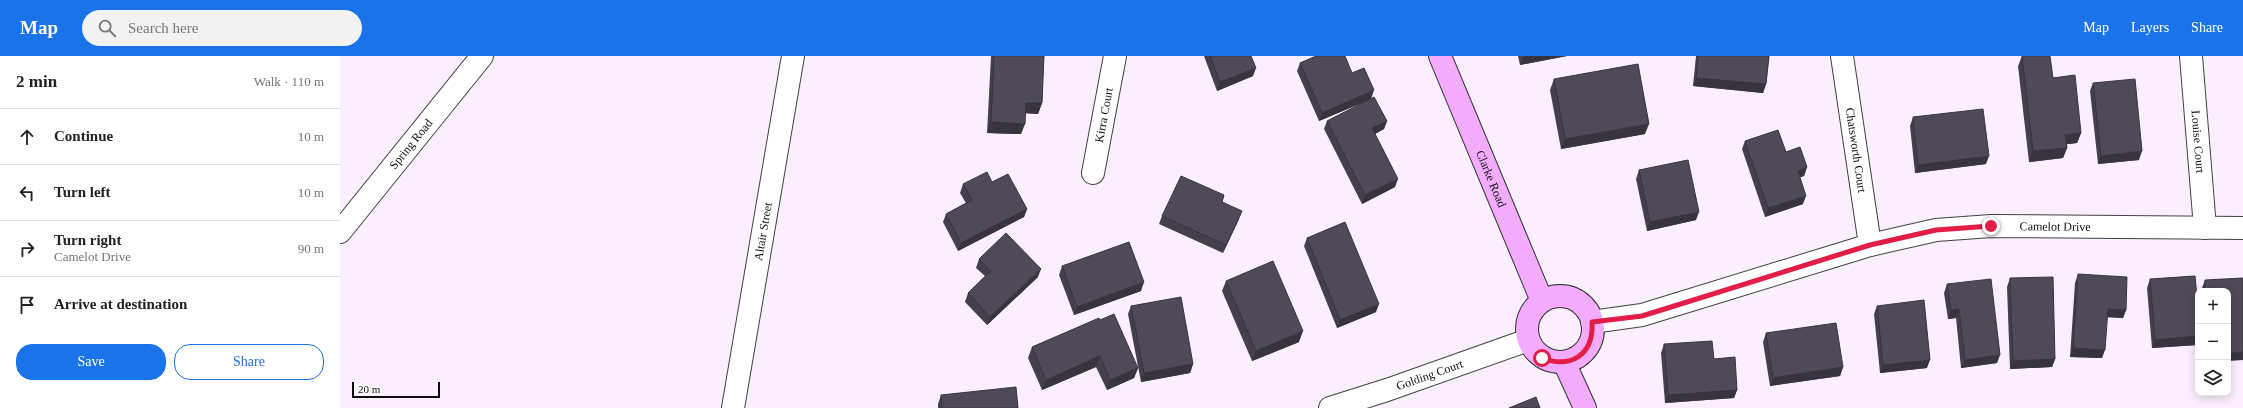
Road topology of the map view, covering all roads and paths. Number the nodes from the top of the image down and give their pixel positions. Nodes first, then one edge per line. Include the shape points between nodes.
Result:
1 (482, 56) edge
2 (793, 56) edge
3 (1116, 56) edge
4 (1440, 56) edge
5 (1842, 56) edge
6 (2191, 56) edge
7 (1093, 174) dead end
8 (2205, 228) junction
9 (2243, 228) edge
10 (340, 232) edge
11 (1870, 245) junction
12 (1542, 301) junction
13 (1592, 322) junction
14 (1528, 340) junction
15 (1564, 362) junction
16 (733, 408) edge
17 (1330, 408) edge
18 (1585, 408) edge

1 - 10 street, Spring Road
2 - 16 street, Altair Street
3 - 7 street, Kirra Court
4 - 12 main road, Clarke Road
5 - 11 street, Chatsworth Court
6 - 8 street, Louise Court
8 - 9 street, Camelot Drive
8 - 11 street, Camelot Drive via 1991,226 1936,230
11 - 13 street, Camelot Drive via 1642,316
12 - 13 main road via 1552,297 1573,299 1582,304
12 - 14 main road via 1533,308 1528,318
13 - 15 main road via 1590,344 1574,359
14 - 15 main road via 1533,350 1542,358 1552,362
14 - 17 street, Golding Court
15 - 18 main road

